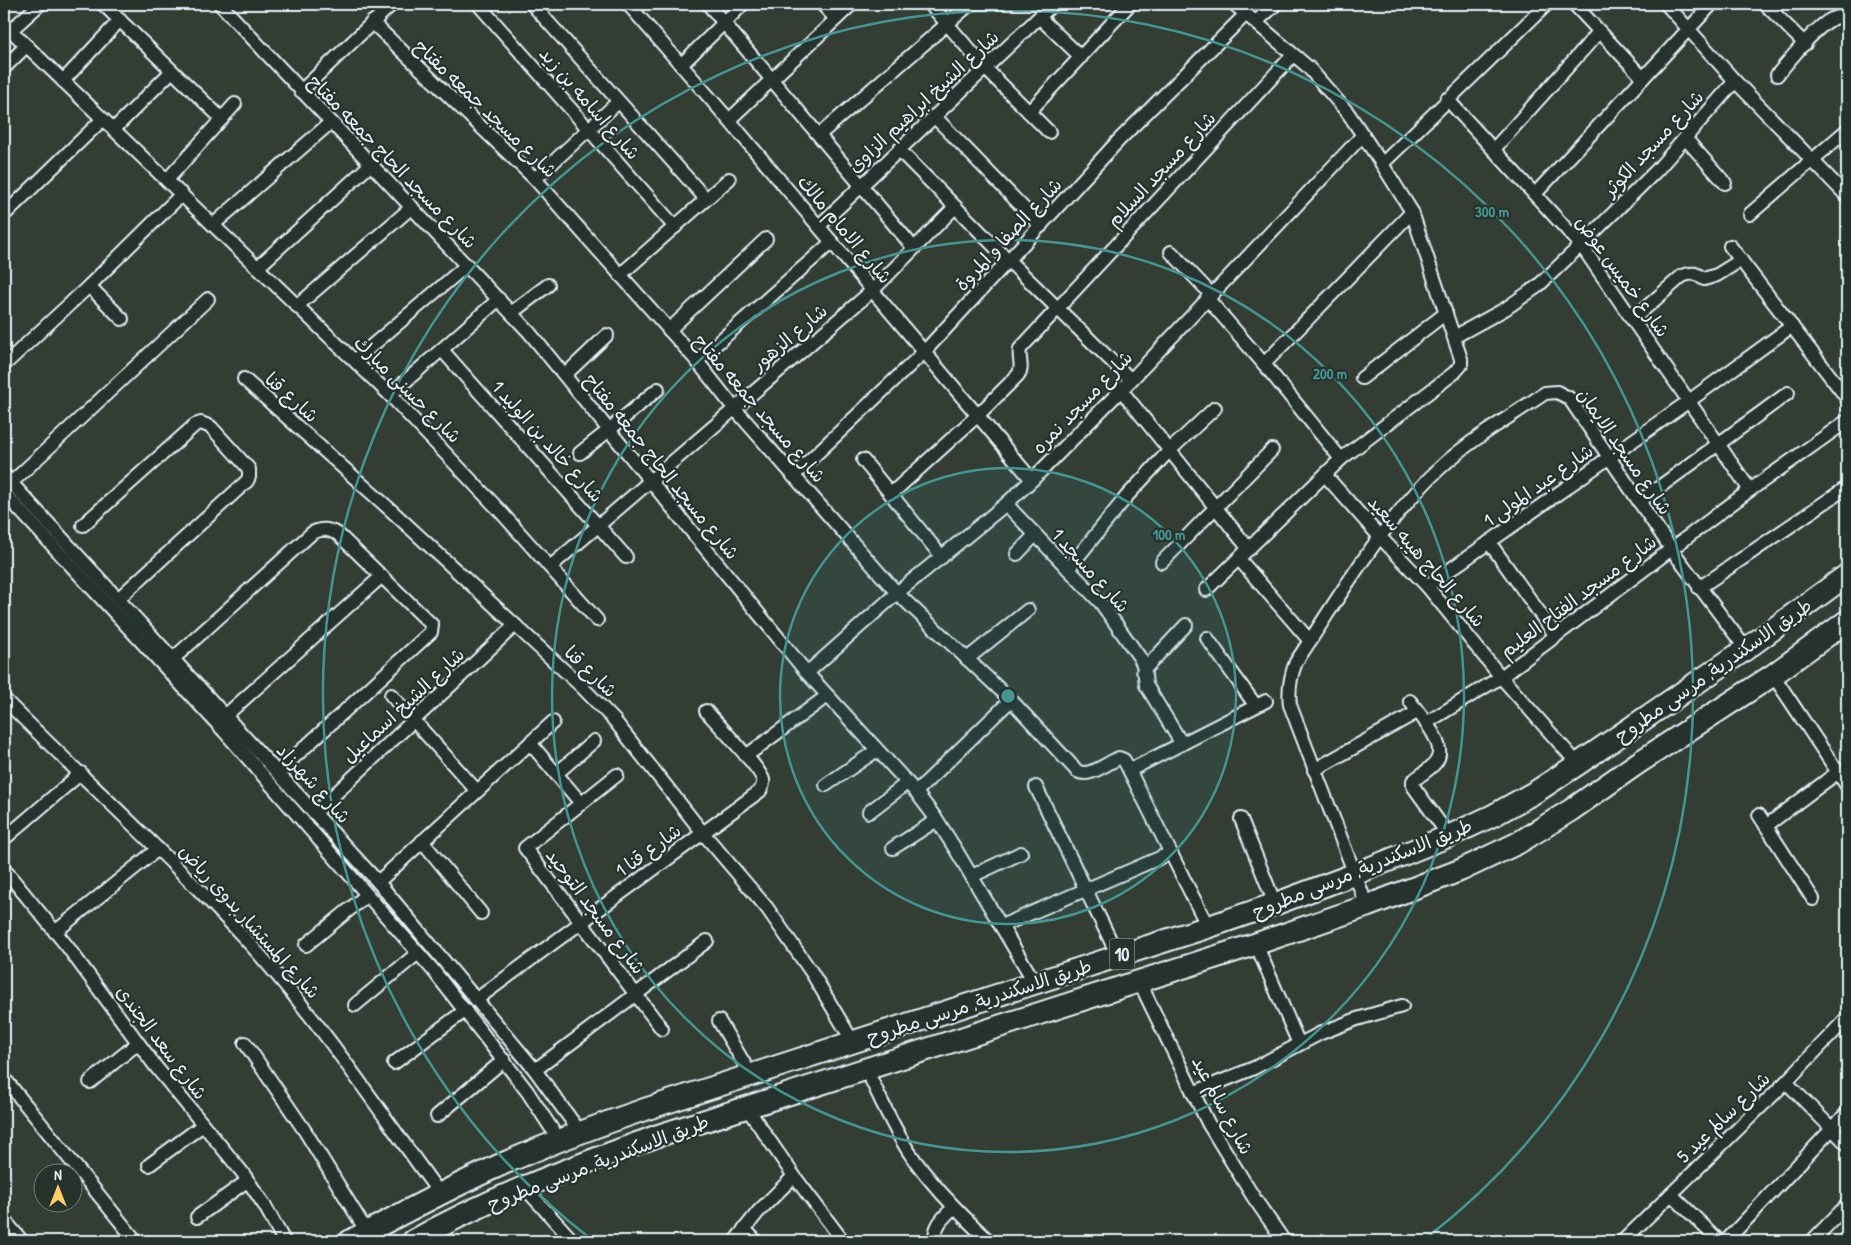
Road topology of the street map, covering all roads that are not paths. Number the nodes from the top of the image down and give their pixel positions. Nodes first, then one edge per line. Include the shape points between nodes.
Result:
1 (40, 4) edge
2 (103, 4) edge
3 (220, 4) edge
4 (392, 4) edge
5 (478, 4) edge
6 (532, 4) edge
7 (628, 4) edge
8 (708, 4) edge
9 (743, 4) edge
10 (822, 4) edge
11 (852, 4) edge
12 (930, 4) edge
13 (970, 4) edge
14 (1054, 4) edge
15 (1234, 4) edge
16 (1276, 4) edge
17 (1547, 4) edge
18 (1574, 4) edge
19 (1666, 4) edge
20 (1712, 4) edge
21 (1765, 4) edge
22 (1128, 5) edge
23 (1847, 17) edge
24 (1040, 18) junction
25 (1251, 18) junction
26 (836, 19) junction
27 (120, 20) junction
28 (372, 22) junction
29 (724, 23) junction
30 (947, 24) junction
31 (7, 27) edge
32 (1689, 28) junction
33 (1599, 32) junction
34 (1805, 44) junction
35 (26, 46) junction
36 (1293, 55) junction
37 (1081, 57) junction
38 (681, 66) junction
39 (4, 68) edge
40 (985, 68) junction
41 (172, 70) junction
42 (1776, 74) dead end
43 (1643, 78) junction
44 (772, 79) junction
45 (64, 81) junction
46 (1735, 81) junction
47 (301, 91) junction
48 (1447, 99) junction
49 (618, 102) junction
50 (235, 104) dead end
51 (1029, 112) junction
52 (934, 116) junction
53 (103, 119) junction
54 (222, 119) junction
55 (729, 120) junction
56 (330, 123) junction
57 (589, 129) junction
58 (114, 130) junction
59 (1847, 130) edge
60 (1049, 132) dead end
61 (819, 135) junction
62 (1363, 135) junction
63 (1685, 138) junction
64 (899, 150) junction
65 (1494, 150) junction
66 (1813, 160) junction
67 (1382, 164) junction
68 (370, 165) junction
69 (535, 179) junction
70 (729, 179) dead end
71 (167, 180) junction
72 (1725, 183) dead end
73 (861, 185) junction
74 (182, 194) junction
75 (1535, 194) junction
76 (1847, 196) edge
77 (706, 199) junction
78 (412, 207) junction
79 (955, 207) junction
80 (1412, 212) junction
81 (1750, 214) dead end
82 (4, 215) edge
83 (213, 225) junction
84 (819, 226) junction
85 (1041, 226) junction
86 (675, 227) junction
87 (766, 238) dead end
88 (832, 242) junction
89 (1581, 245) junction
90 (1730, 246) dead end
91 (914, 247) junction
92 (1171, 252) dead end
93 (1741, 260) junction
94 (1009, 261) junction
95 (467, 265) junction
96 (258, 267) junction
97 (620, 275) junction
98 (548, 285) dead end
99 (89, 286) junction
100 (873, 290) junction
101 (1209, 296) junction
102 (499, 299) junction
103 (208, 300) dead end
104 (298, 306) junction
105 (1058, 309) junction
106 (511, 313) junction
107 (1446, 313) junction
108 (1633, 319) junction
109 (122, 320) dead end
110 (1792, 326) junction
111 (669, 330) junction
112 (607, 335) dead end
113 (1454, 337) junction
114 (442, 350) junction
115 (925, 351) junction
116 (354, 360) junction
117 (697, 362) junction
118 (1264, 364) junction
119 (4, 365) edge
120 (565, 375) junction
121 (1362, 378) dead end
122 (244, 380) dead end
123 (1131, 380) junction
124 (658, 388) dead end
125 (1121, 390) junction
126 (1788, 393) dead end
127 (390, 395) junction
128 (1847, 398) edge
129 (1689, 401) junction
130 (734, 408) junction
131 (1215, 408) dead end
132 (978, 415) junction
133 (1847, 421) edge
134 (608, 431) junction
135 (1719, 444) junction
136 (1272, 450) dead end
137 (1170, 451) junction
138 (580, 452) dead end
139 (1609, 458) junction
140 (1342, 459) junction
141 (863, 460) dead end
142 (1325, 475) junction
143 (793, 476) junction
144 (649, 480) junction
145 (1032, 480) junction
146 (6, 484) edge
147 (1750, 490) junction
148 (1843, 490) dead end
149 (891, 494) junction
150 (1639, 502) junction
151 (1006, 504) junction
152 (1214, 508) junction
153 (598, 524) junction
154 (84, 525) dead end
155 (1035, 534) junction
156 (1379, 536) junction
157 (1489, 542) junction
158 (1248, 550) junction
159 (1672, 550) junction
160 (1017, 554) dead end
161 (942, 556) junction
162 (626, 557) dead end
163 (1238, 559) junction
164 (1162, 562) dead end
165 (550, 567) junction
166 (1068, 569) junction
167 (1847, 575) edge
168 (382, 576) junction
169 (1427, 586) junction
170 (1699, 588) junction
171 (1206, 590) dead end
172 (897, 593) junction
173 (118, 599) junction
174 (1028, 610) dead end
175 (597, 620) dead end
176 (1847, 621) edge
177 (515, 625) junction
178 (1186, 625) dead end
179 (1556, 636) junction
180 (1207, 638) dead end
181 (1310, 641) junction
182 (1746, 649) junction
183 (967, 658) junction
184 (177, 662) junction
185 (1143, 671) junction
186 (807, 673) junction
187 (171, 674) junction
188 (1774, 676) junction
189 (1501, 677) junction
190 (391, 696) dead end
191 (827, 696) junction
192 (4, 699) edge
193 (1011, 700) junction
194 (1410, 701) dead end
195 (706, 711) dead end
196 (1418, 712) junction
197 (226, 715) junction
198 (414, 720) junction
199 (553, 722) dead end
200 (1426, 723) junction
201 (594, 741) dead end
202 (530, 743) junction
203 (1182, 744) junction
204 (877, 750) junction
205 (746, 756) junction
206 (1578, 764) junction
207 (1130, 770) junction
208 (1314, 770) junction
209 (278, 772) junction
210 (1838, 772) junction
211 (81, 773) junction
212 (556, 774) junction
213 (617, 775) dead end
214 (826, 784) dead end
215 (1847, 786) edge
216 (911, 787) junction
217 (1036, 787) dead end
218 (477, 791) junction
219 (581, 803) junction
220 (316, 812) junction
221 (870, 812) dead end
222 (1759, 815) dead end
223 (1241, 819) dead end
224 (937, 820) junction
225 (1766, 826) junction
226 (703, 833) junction
227 (1450, 836) junction
228 (4, 839) edge
229 (422, 841) junction
230 (893, 848) dead end
231 (158, 849) junction
232 (1021, 853) dead end
233 (1171, 853) junction
234 (4, 869) edge
235 (1355, 874) junction
236 (972, 876) junction
237 (378, 882) junction
238 (1085, 890) junction
239 (367, 895) junction
240 (1813, 899) dead end
241 (1275, 904) junction
242 (1367, 906) junction
243 (482, 913) dead end
244 (582, 922) junction
245 (1001, 926) junction
246 (1208, 927) junction
247 (55, 932) junction
248 (707, 941) dead end
249 (1256, 944) junction
250 (306, 945) dead end
251 (418, 952) junction
252 (1118, 956) junction
253 (1140, 981) junction
254 (1035, 983) junction
255 (636, 994) junction
256 (477, 999) junction
257 (355, 1005) dead end
258 (1402, 1006) dead end
259 (466, 1010) junction
260 (1847, 1018) edge
261 (719, 1021) dead end
262 (662, 1029) dead end
263 (853, 1042) junction
264 (138, 1043) junction
265 (245, 1043) dead end
266 (1299, 1044) junction
267 (504, 1060) junction
268 (394, 1063) dead end
269 (866, 1069) junction
270 (535, 1070) junction
271 (751, 1076) junction
272 (4, 1078) edge
273 (90, 1082) dead end
274 (1786, 1082) junction
275 (1193, 1093) junction
276 (747, 1108) junction
277 (1847, 1113) edge
278 (437, 1116) dead end
279 (203, 1125) junction
280 (1832, 1129) junction
281 (580, 1132) junction
282 (559, 1140) junction
283 (1847, 1144) edge
284 (149, 1164) dead end
285 (794, 1176) junction
286 (247, 1181) junction
287 (525, 1188) junction
288 (440, 1194) junction
289 (1671, 1194) junction
290 (1847, 1205) edge
291 (954, 1207) junction
292 (197, 1217) dead end
293 (4, 1220) edge
294 (744, 1229) junction
295 (359, 1237) edge
296 (424, 1239) edge
297 (21, 1241) edge
298 (136, 1241) edge
299 (284, 1241) edge
300 (573, 1241) edge
301 (734, 1241) edge
302 (756, 1241) edge
303 (843, 1241) edge
304 (934, 1241) edge
305 (989, 1241) edge
306 (1284, 1241) edge
307 (1624, 1241) edge
308 (1719, 1241) edge
309 (1726, 1241) edge
310 (1812, 1241) edge

1 - 31 street
2 - 27 street
3 - 47 street, شارع مسجد الحاج جمعه مفتاح
4 - 28 street
5 - 57 street, شارع اسامه بن زيد
6 - 49 street
7 - 38 street, شارع الامام مالك
8 - 29 street
9 - 29 street
10 - 26 street
11 - 26 street
12 - 30 street
13 - 30 street
14 - 24 street, شارع الشيخ ابراهيم الزاوى
15 - 25 street
16 - 25 street, شارع الصفا و المروة
17 - 48 street
18 - 33 street
19 - 32 street
20 - 32 street
21 - 34 street
22 - 37 street
23 - 34 street via 1831,19
24 - 37 street
24 - 40 street, شارع الشيخ ابراهيم الزاوى
25 - 36 street
25 - 85 street, شارع الصفا و المروة via 1118,140
26 - 44 street
27 - 41 street
27 - 45 street
28 - 47 street
28 - 69 street, شارع مسجد جمعه مفتاح
29 - 38 street
29 - 44 street
30 - 40 street
30 - 61 street
31 - 35 street, شارع حسنى مبارك
32 - 43 street
32 - 46 street
33 - 43 street
33 - 65 street
34 - 42 street
35 - 39 street
35 - 45 street, شارع حسنى مبارك
36 - 62 street via 1348,113
36 - 105 street, شارع مسجد السلام
37 - 51 street
38 - 55 street, شارع الامام مالك
40 - 51 street
40 - 52 street, شارع الشيخ ابراهيم الزاوى
41 - 54 street
41 - 58 street
43 - 75 street
44 - 55 street
44 - 61 street
45 - 53 street, شارع حسنى مبارك
46 - 63 street, شارع مسجد الكوثر
46 - 66 street
47 - 56 street, شارع مسجد الحاج جمعه مفتاح
48 - 65 street, شارع خميس عوض
48 - 67 street
49 - 57 street
49 - 77 street
50 - 54 street
51 - 60 street
52 - 64 street, شارع الشيخ ابراهيم الزاوى
52 - 85 street
53 - 58 street, شارع حسنى مبارك
53 - 82 street
54 - 71 street
55 - 84 street, شارع الامام مالك
56 - 68 street, شارع مسجد الحاج جمعه مفتاح
56 - 83 street
57 - 69 street
57 - 86 street, شارع اسامه بن زيد
58 - 71 street, شارع حسنى مبارك
59 - 66 street
61 - 73 street
62 - 67 street
62 - 101 street, شارع مسجد نمره
63 - 72 street
63 - 89 street, شارع مسجد الكوثر
64 - 73 street, شارع الشيخ ابراهيم الزاوى
64 - 79 street
65 - 75 street, شارع خميس عوض
66 - 76 street
66 - 81 street
67 - 80 street
68 - 78 street, شارع مسجد الحاج جمعه مفتاح
68 - 96 street
69 - 97 street, شارع مسجد جمعه مفتاح
70 - 77 street
71 - 74 street, شارع حسنى مبارك
73 - 84 street, شارع الشيخ ابراهيم الزاوى
73 - 91 street
74 - 83 street, شارع حسنى مبارك
74 - 99 street
75 - 89 street, شارع خميس عوض
77 - 86 street
78 - 95 street, شارع مسجد الحاج جمعه مفتاح
78 - 104 street
79 - 91 street, شارع الزهور
79 - 94 street
80 - 107 street
80 - 118 street
83 - 96 street, شارع حسنى مبارك
84 - 88 street, شارع الامام مالك
85 - 94 street, شارع الصفا و المروة
86 - 97 street
87 - 111 street
88 - 100 street, شارع الامام مالك
88 - 117 street
89 - 108 street, شارع خميس عوض
89 - 113 street, شارع مسجد الكوثر via 1523,297
90 - 93 street
91 - 100 street, شارع الزهور
92 - 101 street
93 - 108 street via 1711,278 1704,279 1696,273 1682,276
93 - 110 street
94 - 105 street
94 - 115 street, شارع الصفا و المروة
95 - 102 street, شارع مسجد الحاج جمعه مفتاح
95 - 116 street
96 - 104 street, شارع حسنى مبارك
97 - 111 street, شارع مسجد جمعه مفتاح
98 - 106 street
99 - 109 street
99 - 119 street
100 - 115 street, شارع الامام مالك
100 - 130 street, شارع الزهور
101 - 118 street
101 - 123 street, شارع مسجد نمره
102 - 106 street, شارع مسجد الحاج جمعه مفتاح
102 - 114 street
103 - 146 street
104 - 116 street, شارع حسنى مبارك
105 - 123 street
105 - 132 street, شارع مسجد السلام via 1020,349 1021,371 1018,375
106 - 120 street, شارع مسجد الحاج جمعه مفتاح
107 - 113 street
107 - 121 street
108 - 129 street, شارع خميس عوض
110 - 128 street
110 - 129 street, شارع عبد المولى 1
111 - 117 street, شارع مسجد جمعه مفتاح
112 - 120 street
113 - 140 street via 1462,360 1458,369
114 - 127 street
114 - 153 street, شارع خالد بن الوليد 1
115 - 132 street, شارع الامام مالك
115 - 143 street, شارع الصفا و المروة
116 - 127 street, شارع حسنى مبارك
117 - 130 street, شارع مسجد جمعه مفتاح
118 - 140 street
120 - 134 street, شارع مسجد الحاج جمعه مفتاح
122 - 177 street, شارع قنا
123 - 125 street, شارع مسجد نمره
124 - 134 street
125 - 137 street
125 - 145 street, شارع مسجد نمره
126 - 135 street
127 - 165 street, شارع حسنى مبارك
129 - 135 street, شارع خميس عوض
129 - 139 street, شارع عبد المولى 1
130 - 143 street, شارع مسجد جمعه مفتاح
130 - 144 street, شارع الزهور
131 - 137 street
132 - 145 street, شارع الامام مالك
132 - 149 street, شارع مسجد السلام
133 - 147 street, شارع مسجد الفتاح العليم
134 - 138 street
134 - 144 street, شارع مسجد الحاج جمعه مفتاح
135 - 147 street, شارع خميس عوض
135 - 150 street
136 - 152 street
137 - 152 street
137 - 166 street via 1127,496
139 - 150 street, شارع مسجد الايمان
139 - 156 street, شارع مسجد الايمان via 1569,398 1558,392 1545,393 1440,468
139 - 157 street, شارع عبد المولى 1
140 - 142 street
141 - 149 street
142 - 156 street, شارع الحاج هيبه سعيد
142 - 158 street
143 - 172 street, شارع مسجد جمعه مفتاح
144 - 153 street, شارع الزهور
144 - 186 street, شارع مسجد الحاج جمعه مفتاح
145 - 151 street, شارع مسجد نمره
146 - 173 street, شارع شهرزاد
146 - 187 street, شارع شهرزاد
147 - 159 street, شارع مسجد الفتاح العليم
148 - 170 street
149 - 161 street
150 - 159 street, شارع مسجد الايمان
151 - 155 street, شارع مسجد 1
151 - 161 street, شارع مسجد نمره
152 - 158 street
152 - 164 street
153 - 162 street, شارع خالد بن الوليد 1
153 - 165 street, شارع الزهور
154 - 173 street via 195,425 201,423 211,427 249,469 247,481
155 - 160 street
155 - 166 street, شارع مسجد 1
156 - 169 street, شارع الحاج هيبه سعيد
156 - 181 street, شارع مسجد الايمان
157 - 169 street, شارع عبد المولى 1
157 - 179 street
158 - 163 street
159 - 170 street, شارع مسجد الايمان
159 - 179 street, شارع مسجد الفتاح العليم
161 - 172 street, شارع مسجد نمره
163 - 171 street
163 - 181 street
165 - 175 street, شارع حسنى مبارك
166 - 185 street, شارع مسجد 1 via 1101,603 1140,658
167 - 182 main road, طريق الاسكندرية, مرسى مطروح / 10
168 - 184 street via 338,534 320,529 312,533
168 - 197 street
168 - 209 street via 432,625 431,632
169 - 189 street, شارع الحاج هيبه سعيد
170 - 182 street, شارع مسجد الايمان
172 - 183 street, شارع مسجد جمعه مفتاح
172 - 186 street, شارع مسجد نمره
173 - 184 street, شارع شهرزاد
174 - 183 street
176 - 188 main road, طريق الاسكندرية, مرسى مطروح / 10
177 - 198 street, شارع الشيخ اسماعيل
177 - 226 street, شارع قنا via 614,720
178 - 185 street
179 - 189 street, شارع مسجد الفتاح العليم
180 - 203 street via 1261,703
181 - 208 street, شارع مسجد الايمان via 1296,662 1288,690
182 - 206 main road, طريق الاسكندرية, مرسى مطروح / 10
183 - 193 street, شارع مسجد جمعه مفتاح
184 - 187 street
184 - 197 street, شارع شهرزاد
185 - 203 street, شارع مسجد 1 via 1146,685
186 - 191 street, شارع مسجد الحاج جمعه مفتاح
187 - 239 street, شارع شهرزاد
188 - 210 street
188 - 242 main road, طريق الاسكندرية, مرسى مطروح / 10 via 1518,843 1461,870
189 - 200 street, شارع مسجد الفتاح العليم
189 - 206 street, شارع الحاج هيبه سعيد
190 - 198 street
191 - 204 street, شارع مسجد الحاج جمعه مفتاح
191 - 205 street
192 - 211 street, شارع المستشار بدوى رياض
193 - 207 street, شارع مسجد جمعه مفتاح via 1076,771 1086,773 1119,758
193 - 216 street
194 - 196 street
195 - 205 street, شارع قنا 1
196 - 200 street
196 - 208 street
197 - 209 street, شارع شهرزاد
198 - 218 street
198 - 220 street, شارع الشيخ اسماعيل
199 - 202 street
200 - 227 street via 1440,746 1440,755 1413,781 1413,786
201 - 212 street
202 - 212 street
202 - 218 street
203 - 207 street
204 - 214 street
204 - 216 street, شارع مسجد الحاج جمعه مفتاح
205 - 226 street, شارع قنا 1 via 763,777 760,791
206 - 227 main road, طريق الاسكندرية, مرسى مطروح / 10 via 1537,791
207 - 233 street
208 - 235 street, شارع مسجد الايمان
209 - 220 street, شارع شهرزاد
210 - 215 street
210 - 225 street
211 - 228 street
211 - 231 street, شارع المستشار بدوى رياض
212 - 219 street
213 - 219 street, شارع مسجد التوحيد
216 - 221 street
216 - 224 street, شارع مسجد الحاج جمعه مفتاح
217 - 238 street
218 - 229 street
219 - 244 street, شارع مسجد التوحيد via 526,848
220 - 237 street, شارع شهرزاد
222 - 225 street
223 - 241 street
224 - 230 street
224 - 236 street, شارع مسجد الحاج جمعه مفتاح
225 - 240 street
226 - 244 street, شارع قنا 1
226 - 263 street, شارع قنا via 790,940
227 - 235 main road, طريق الاسكندرية, مرسى مطروح / 10
229 - 237 street
229 - 243 street
231 - 247 street
231 - 288 street, شارع المستشار بدوى رياض via 292,992
232 - 236 street
233 - 238 street
233 - 246 street
234 - 247 street, شارع سعد الجندى
235 - 241 main road, طريق الاسكندرية, مرسى مطروح / 10
235 - 242 street, شارع مسجد الايمان
236 - 245 street, شارع مسجد الحاج جمعه مفتاح
237 - 256 street, شارع شهرزاد
238 - 245 street
238 - 252 street
239 - 250 street
239 - 251 street, شارع شهرزاد
241 - 246 main road, طريق الاسكندرية, مرسى مطروح / 10
242 - 249 main road, طريق الاسكندرية, مرسى مطروح / 10
244 - 255 street, شارع مسجد التوحيد
244 - 256 street, شارع قنا 1
245 - 254 street, شارع مسجد الحاج جمعه مفتاح
246 - 252 main road, طريق الاسكندرية, مرسى مطروح / 10
247 - 264 street, شارع سعد الجندى
248 - 255 street
249 - 253 main road, طريق الاسكندرية, مرسى مطروح / 10
249 - 266 street
251 - 257 street
251 - 259 street, شارع شهرزاد
252 - 254 main road, طريق الاسكندرية, مرسى مطروح / 10
253 - 269 main road, طريق الاسكندرية, مرسى مطروح / 10
253 - 275 street, شارع سالم عيد
254 - 263 main road, طريق الاسكندرية, مرسى مطروح / 10
255 - 262 street, شارع مسجد التوحيد
255 - 270 street
256 - 270 street, شارع شهرزاد
258 - 266 street via 1356,1019
259 - 267 street, شارع شهرزاد
259 - 268 street
260 - 274 street, شارع سالم عيد 5
261 - 271 street
263 - 271 main road, طريق الاسكندرية, مرسى مطروح / 10
264 - 273 street
264 - 279 street, شارع سعد الجندى
265 - 295 street via 305,1131
266 - 275 street via 1254,1068
267 - 278 street
267 - 282 street, شارع شهرزاد
269 - 276 main road, طريق الاسكندرية, مرسى مطروح / 10
269 - 291 street via 892,1124
270 - 281 street, شارع شهرزاد
271 - 281 main road, طريق الاسكندرية, مرسى مطروح / 10
272 - 298 street
274 - 280 street
274 - 289 street, شارع سالم عيد 5
275 - 306 street, شارع سالم عيد via 1254,1198
276 - 285 street
276 - 287 main road, طريق الاسكندرية, مرسى مطروح / 10 via 657,1136
277 - 280 street
279 - 284 street
279 - 286 street, شارع سعد الجندى
280 - 283 street
280 - 309 street
281 - 282 main road, طريق الاسكندرية, مرسى مطروح / 10
282 - 288 main road, طريق الاسكندرية, مرسى مطروح / 10
285 - 294 street
285 - 303 street
286 - 292 street
286 - 299 street, شارع سعد الجندى
287 - 296 main road, طريق الاسكندرية, مرسى مطروح / 10 via 458,1217
287 - 300 street
288 - 295 main road, طريق الاسكندرية, مرسى مطروح / 10
289 - 307 street, شارع سالم عيد 5
289 - 308 street
290 - 310 street
291 - 304 street via 937,1224
291 - 305 street
293 - 297 street
294 - 301 street
294 - 302 street

